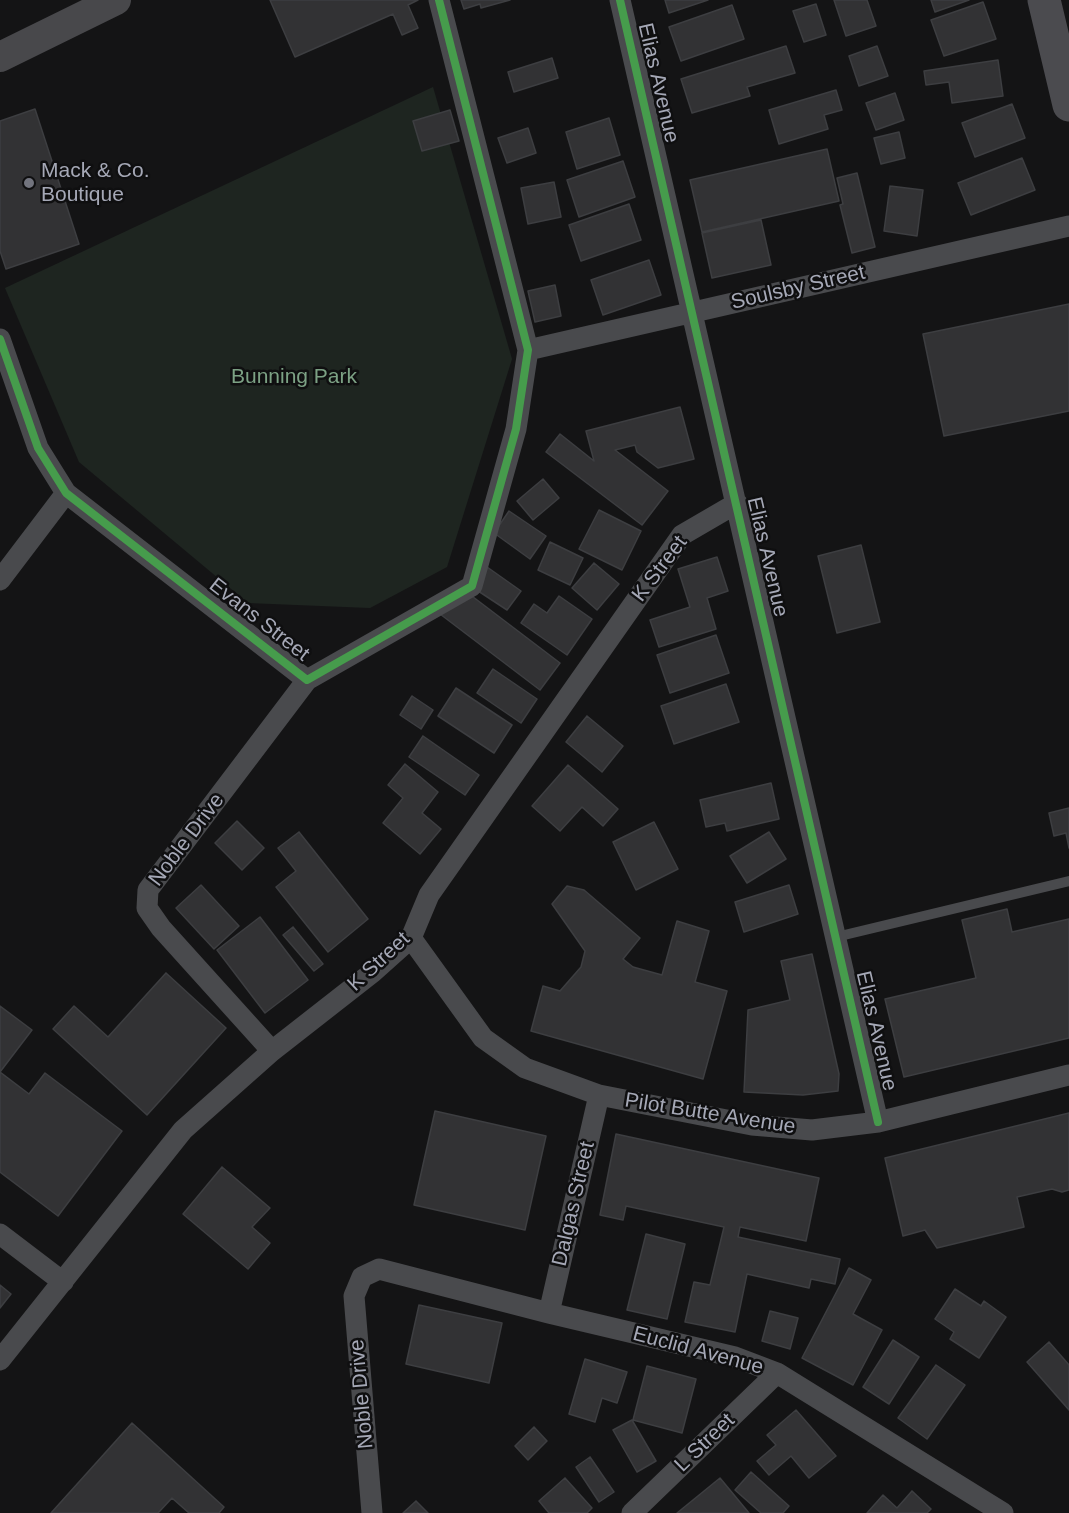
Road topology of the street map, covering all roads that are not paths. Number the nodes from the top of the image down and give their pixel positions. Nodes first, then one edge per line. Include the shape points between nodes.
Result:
1 (116, 0) edge
2 (439, 0) edge
3 (620, 0) edge
4 (1044, 0) edge
5 (0, 57) edge
6 (1069, 105) edge
7 (1069, 226) edge
8 (693, 312) junction
9 (0, 339) edge
10 (528, 350) junction
11 (66, 493) junction
12 (736, 503) junction
13 (0, 580) edge
14 (307, 680) junction
15 (1069, 881) edge
16 (836, 937) junction
17 (411, 938) junction
18 (272, 1051) junction
19 (1069, 1075) edge
20 (599, 1095) junction
21 (878, 1122) junction
22 (0, 1234) edge
23 (362, 1277) joint
24 (63, 1282) junction
25 (549, 1313) junction
26 (0, 1360) edge
27 (777, 1373) junction
28 (372, 1513) edge
29 (632, 1513) edge
30 (1003, 1513) edge

1 - 5 main road
2 - 10 street
3 - 8 street, Elias Avenue
4 - 6 main road
7 - 8 street, Soulsby Street
8 - 10 street, Soulsby Street
8 - 12 street, Elias Avenue
9 - 11 street, Evans Street via 38,448
10 - 14 street, Evans Street via 516,429 472,586
11 - 13 street
11 - 14 street, Evans Street
12 - 16 street, Elias Avenue
12 - 17 street, K Street via 682,535 429,895
14 - 18 street, Noble Drive via 148,890 147,908 161,928
15 - 16 lane
16 - 21 street, Elias Avenue
17 - 18 street, K Street via 374,972
17 - 20 street, Pilot Butte Avenue via 483,1038 525,1068
18 - 24 street, K Street via 183,1130
19 - 21 street, Pilot Butte Avenue
20 - 21 street, Pilot Butte Avenue via 752,1125 812,1130
20 - 25 street, Dalgas Street
22 - 24 street
23 - 25 street, Euclid Avenue via 379,1269
23 - 28 street, Noble Drive via 354,1296
24 - 26 street, K Street
25 - 27 street, Euclid Avenue via 735,1357
27 - 29 street, L Street
27 - 30 street, Euclid Avenue

